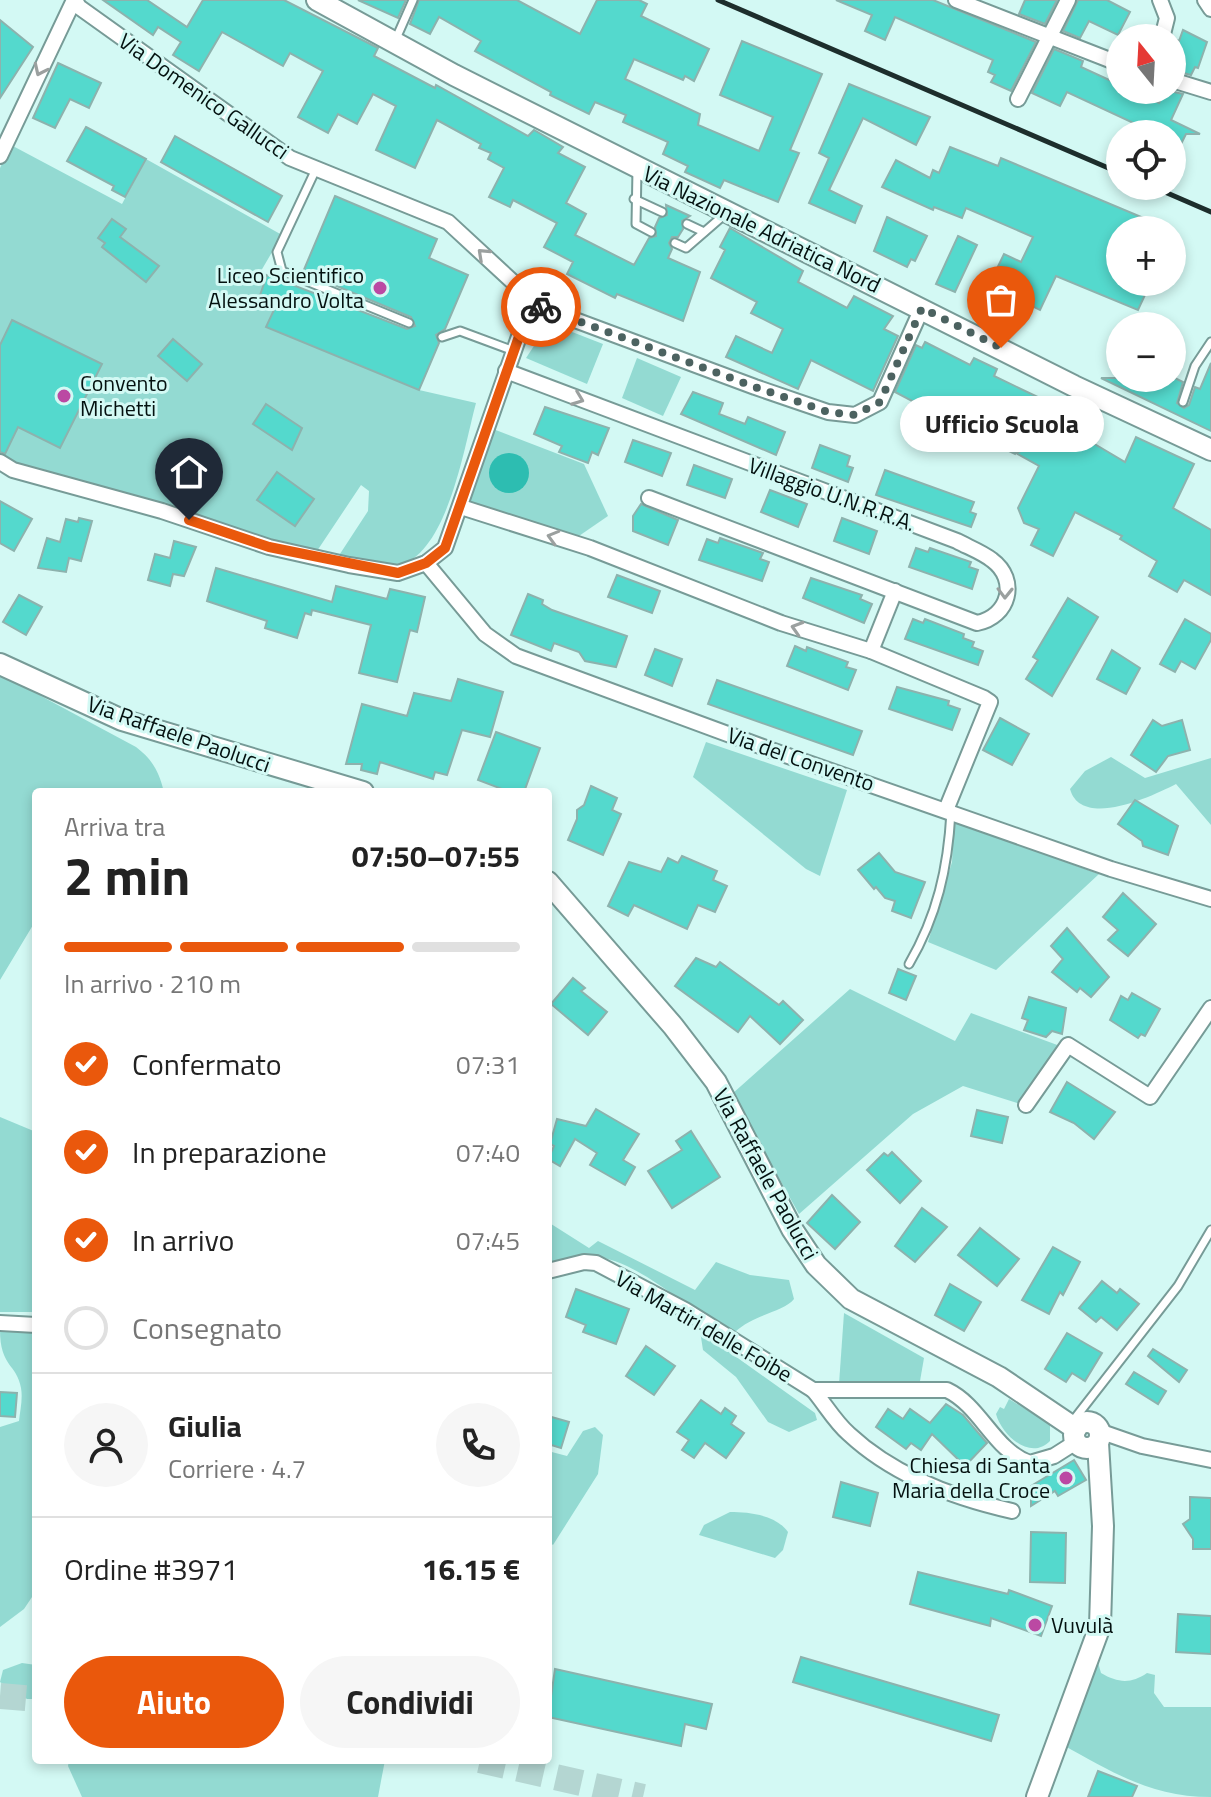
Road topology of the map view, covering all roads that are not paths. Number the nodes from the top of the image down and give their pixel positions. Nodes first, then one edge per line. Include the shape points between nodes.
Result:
1 (75, 0) edge
2 (317, 0) edge
3 (413, 0) edge
4 (956, 0) edge
5 (1068, 0) edge
6 (1160, 0) edge
7 (1166, 24) edge
8 (1050, 36) junction
9 (395, 43) junction
10 (1106, 60) edge
11 (1186, 84) edge
12 (1211, 92) edge
13 (1018, 99) dead end
14 (0, 156) edge
15 (637, 167) junction
16 (316, 169) junction
17 (634, 199) junction
18 (662, 212) dead end
19 (727, 212) junction
20 (687, 224) dead end
21 (651, 232) dead end
22 (704, 232) junction
23 (675, 243) dead end
24 (540, 307) junction
25 (922, 308) junction
26 (409, 323) dead end
27 (442, 337) dead end
28 (1211, 342) edge
29 (514, 351) junction
30 (506, 371) junction
31 (1183, 402) dead end
32 (1211, 450) edge
33 (0, 462) edge
34 (649, 498) dead end
35 (461, 507) junction
36 (426, 563) junction
37 (895, 591) junction
38 (871, 651) junction
39 (0, 664) edge
40 (350, 788) edge
41 (949, 811) junction
42 (552, 887) edge
43 (1211, 899) edge
44 (909, 964) dead end
45 (1211, 1008) edge
46 (1026, 1105) dead end
47 (1211, 1230) edge
48 (552, 1270) edge
49 (0, 1323) edge
50 (32, 1325) edge
51 (813, 1390) junction
52 (1086, 1437) junction
53 (1211, 1460) edge
54 (1012, 1511) dead end
55 (1037, 1797) edge

1 -> 14 street
1 - 16 street, Via Domenico Gallucci via 246,129
2 - 9 main road, Via Nazionale Adriatica Nord
3 - 9 lane
4 - 8 street
5 - 8 street
6 - 7 street
8 - 10 street
8 - 13 street
9 - 15 main road, Via Nazionale Adriatica Nord
11 - 12 street
15 - 17 lane
15 - 19 main road, Via Nazionale Adriatica Nord
24 -> 16 street, Via Domenico Gallucci via 448,222
16 - 26 lane via 277,252 282,271
17 - 18 lane
17 - 21 lane via 636,224
19 - 22 lane
19 - 25 main road, Via Nazionale Adriatica Nord
20 - 22 lane
22 - 23 lane via 686,248
24 - 25 street via 755,387 828,412 855,415 880,402
24 - 29 street via 523,325
25 - 32 main road, Via Nazionale Adriatica Nord
27 - 29 lane via 460,331
28 - 31 lane via 1195,366
29 - 30 street
30 - 35 street
30 -> 37 street, Villaggio U.N.R.R.A. via 957,541 993,561 1008,591 998,616 977,623
33 - 36 street via 269,547 398,573
34 - 37 street, Villaggio U.N.R.R.A.
35 - 36 street via 445,548
38 -> 35 street via 781,623 590,548
36 - 41 street, Via del Convento via 485,634 516,656
37 - 38 street
38 - 41 street via 990,702
39 - 40 main road, Via Raffaele Paolucci via 122,720
41 - 43 street, Via del Convento
41 - 44 lane via 946,872 933,918
42 - 52 main road, Via Raffaele Paolucci via 716,1082 816,1265 851,1299 999,1377
45 - 46 street via 1150,1097 1068,1045
47 - 52 lane
48 - 51 street, Via Martiri delle Foibe via 596,1263 685,1310
49 - 50 street
51 - 52 street, Via Martiri delle Foibe via 947,1390 963,1399 1011,1455 1030,1463
51 - 54 street, Via Martiri delle Foibe via 848,1434 900,1472 976,1503
52 - 53 street
52 - 55 main road via 1103,1520 1100,1626

